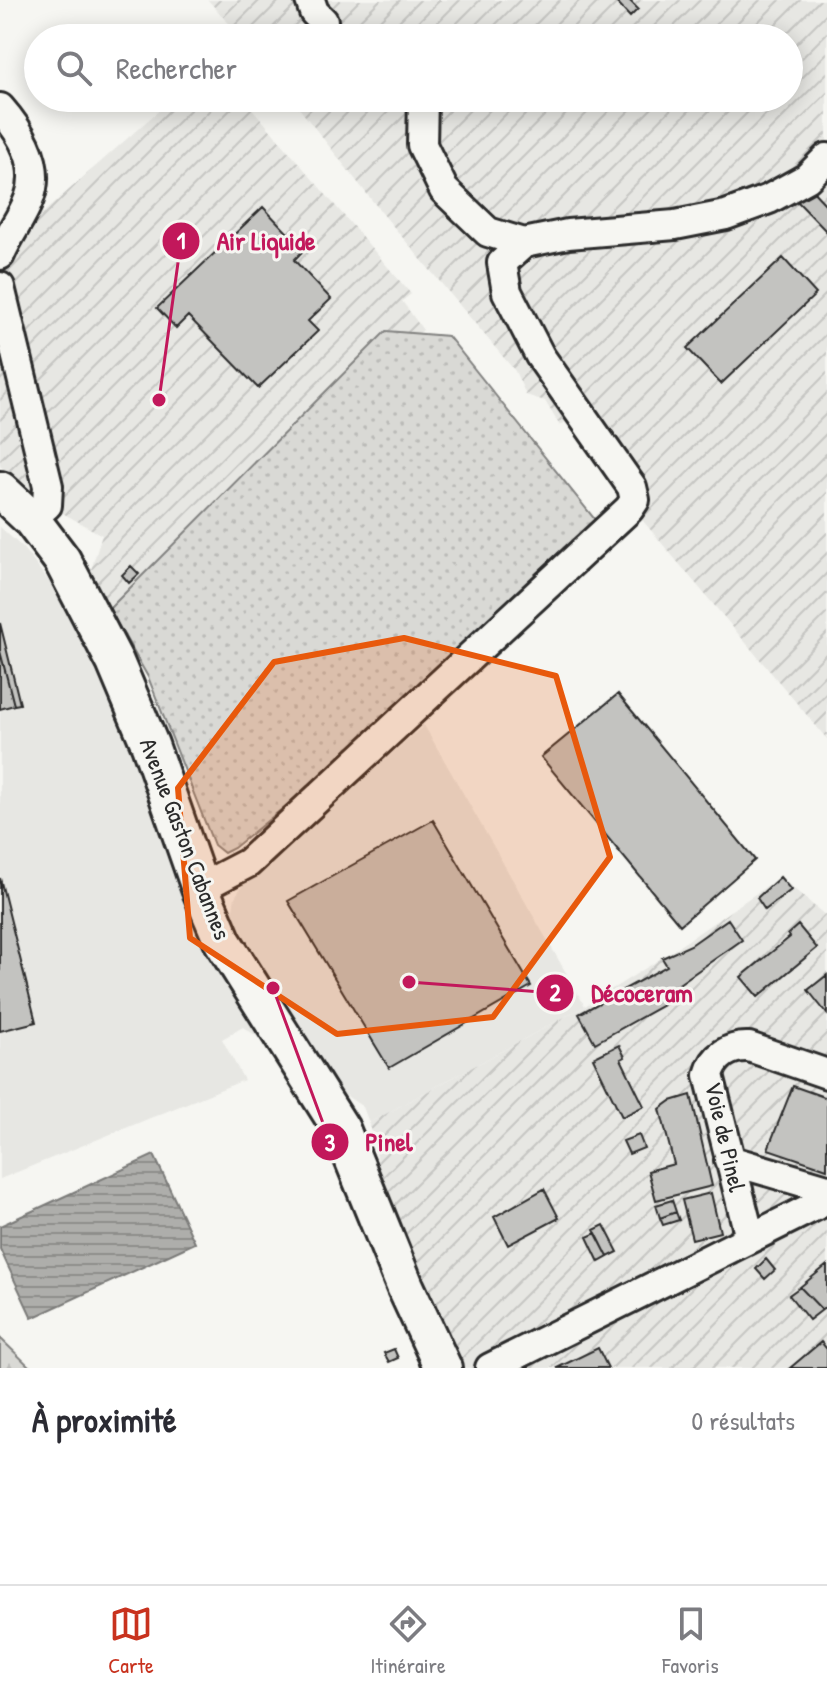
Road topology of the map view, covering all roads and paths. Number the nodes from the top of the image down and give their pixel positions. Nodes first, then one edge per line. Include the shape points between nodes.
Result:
1 (0, 108) edge
2 (423, 112) edge
3 (827, 158) edge
4 (524, 243) junction
5 (0, 255) edge
6 (0, 287) edge
7 (0, 490) edge
8 (31, 519) junction
9 (200, 888) junction
10 (827, 1074) edge
11 (729, 1160) junction
12 (827, 1189) edge
13 (827, 1200) edge
14 (750, 1238) junction
15 (443, 1368) edge
16 (490, 1368) edge

1 - 5 street via 22,136 34,179 29,200
2 - 4 street via 422,145 444,190 488,232
3 - 4 street via 807,178 726,215
4 - 9 street via 502,263 507,292 540,356 632,487 635,500 248,863
6 - 8 street via 48,486 47,505
7 - 8 main road, Avenue Gaston Cabannes
8 - 9 main road, Avenue Gaston Cabannes via 62,560 115,662
9 - 15 main road, Avenue Gaston Cabannes via 223,942 341,1129
10 - 11 street, Voie de Pinel via 749,1047 725,1052 711,1065 709,1075
11 - 12 street
11 - 14 street, Voie de Pinel
13 - 14 street
14 - 16 street

